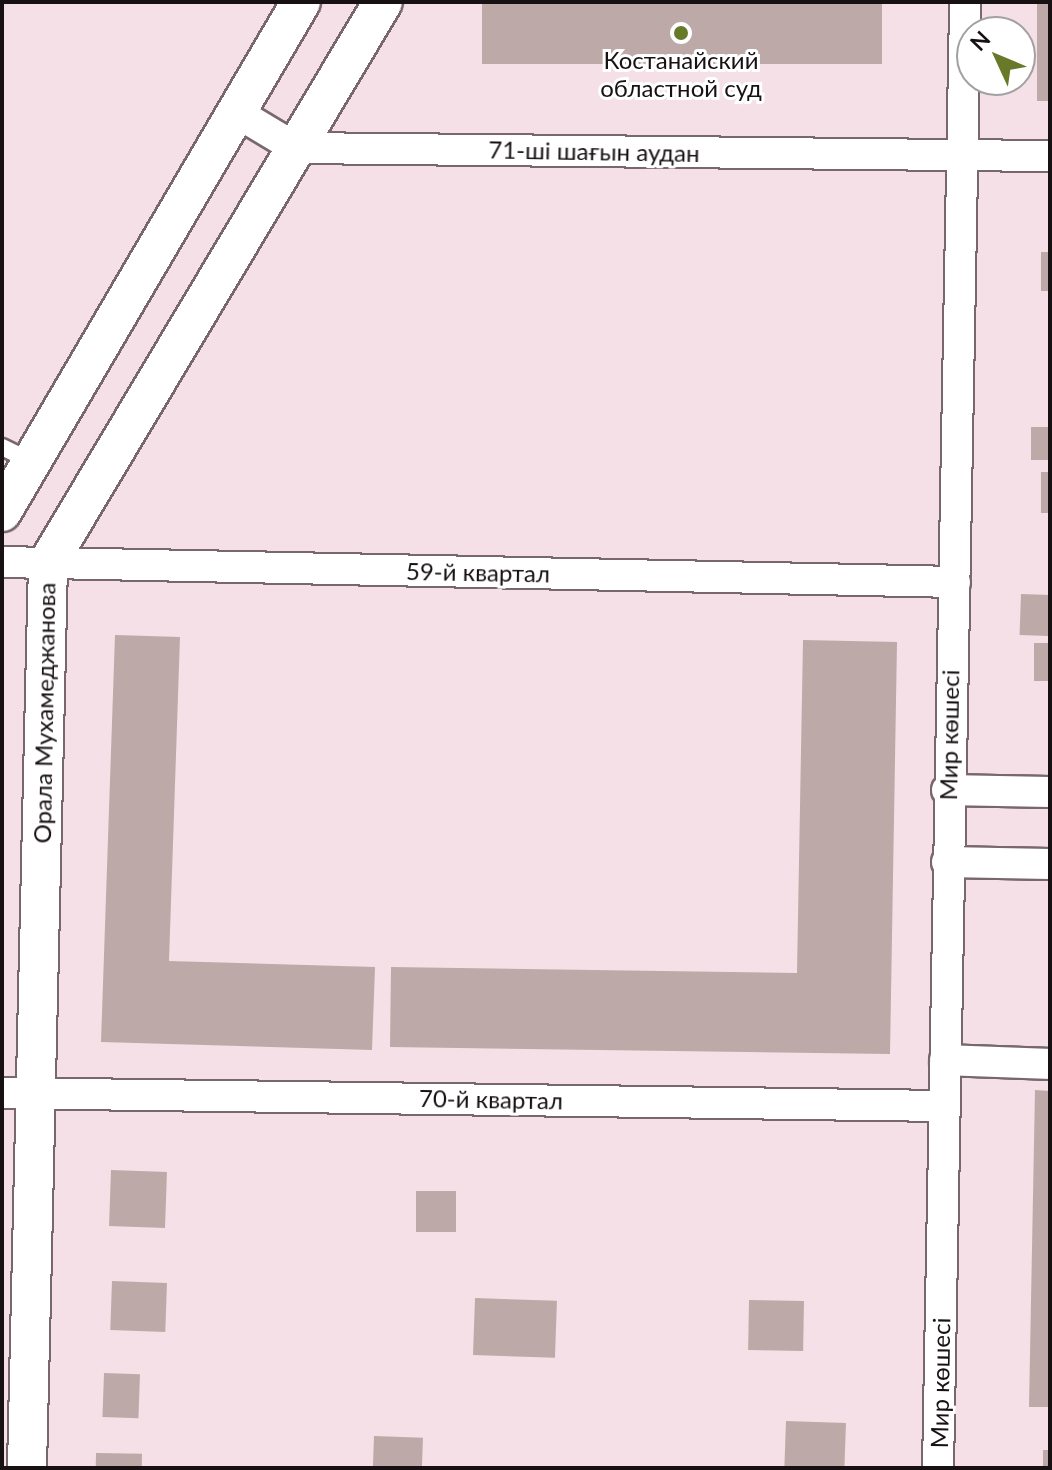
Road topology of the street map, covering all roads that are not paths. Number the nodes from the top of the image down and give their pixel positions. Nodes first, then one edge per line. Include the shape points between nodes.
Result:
1 (301, 2) edge
2 (383, 2) edge
3 (965, 2) edge
4 (236, 112) junction
5 (296, 148) junction
6 (962, 154) junction
7 (1050, 156) edge
8 (16, 454) edge
9 (2, 512) edge
10 (2, 562) edge
11 (48, 563) junction
12 (955, 582) junction
13 (947, 790) junction
14 (1050, 792) edge
15 (947, 862) junction
16 (1050, 864) edge
17 (945, 1060) junction
18 (1050, 1064) edge
19 (19, 1093) edge
20 (945, 1106) junction
21 (27, 1468) edge
22 (938, 1468) edge

1 - 4 street
2 - 5 street, Орала Мухамеджанова
3 - 6 street, Мир көшесі
4 - 5 street
4 - 8 street
5 - 6 street, 71-ші шағын аудан
5 - 11 street, Орала Мухамеджанова
6 - 7 street, 71-ші шағын аудан
6 - 12 street, Мир көшесі
8 - 9 street
10 - 11 street, 59-й квартал
11 - 12 street, 59-й квартал
11 - 19 street, Орала Мухамеджанова
12 - 13 street, Мир көшесі
13 - 14 street
13 - 15 street, Мир көшесі
15 - 16 street
15 - 17 street, Мир көшесі
17 - 18 street
17 - 20 street, Мир көшесі
19 - 20 street, 70-й квартал
19 - 21 street, Орала Мухамеджанова
20 - 22 street, Мир көшесі

